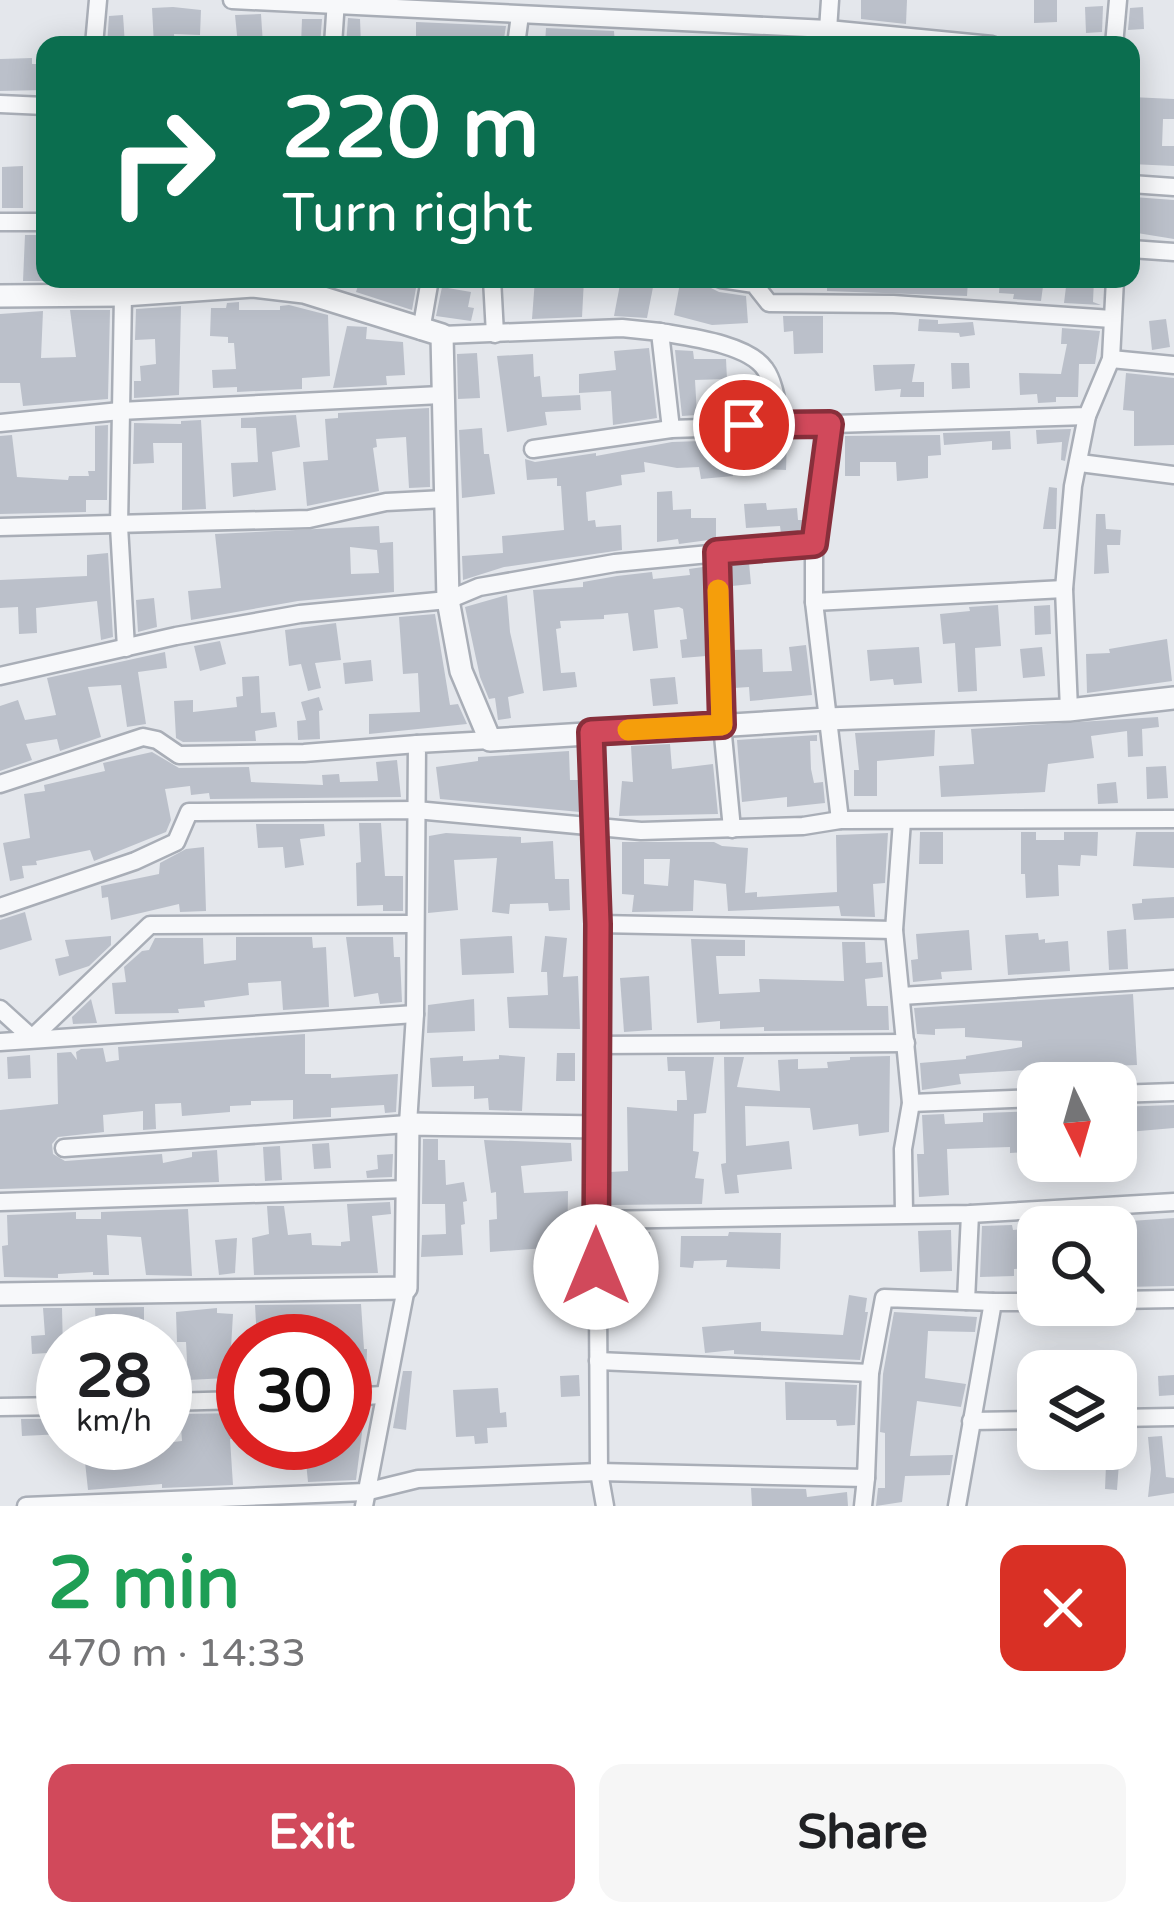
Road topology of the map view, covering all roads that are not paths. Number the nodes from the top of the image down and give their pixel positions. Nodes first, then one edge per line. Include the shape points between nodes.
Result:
1 (98, 0) edge
2 (232, 0) edge
3 (830, 0) edge
4 (1118, 0) edge
5 (336, 2) edge
6 (517, 10) edge
7 (95, 36) edge
8 (334, 36) edge
9 (816, 36) edge
10 (828, 36) edge
11 (1115, 36) edge
12 (0, 104) edge
13 (36, 106) edge
14 (1140, 185) edge
15 (1174, 187) edge
16 (0, 222) edge
17 (36, 222) edge
18 (1140, 250) edge
19 (1174, 252) edge
20 (70, 288) edge
21 (84, 288) edge
22 (224, 288) edge
23 (270, 288) edge
24 (430, 288) edge
25 (492, 288) edge
26 (757, 288) edge
27 (1114, 288) edge
28 (122, 295) junction
29 (0, 296) edge
30 (1112, 319) junction
31 (660, 332) junction
32 (432, 333) junction
33 (495, 334) junction
34 (1111, 359) junction
35 (1174, 365) edge
36 (441, 395) junction
37 (120, 411) junction
38 (1087, 416) junction
39 (0, 423) edge
40 (781, 423) junction
41 (830, 424) junction
42 (671, 429) junction
43 (533, 449) dead end
44 (1080, 463) junction
45 (1174, 475) edge
46 (446, 499) junction
47 (119, 526) junction
48 (0, 527) edge
49 (814, 544) junction
50 (717, 552) junction
51 (1064, 589) junction
52 (448, 600) junction
53 (814, 602) junction
54 (126, 648) junction
55 (0, 676) edge
56 (1174, 698) edge
57 (1069, 710) junction
58 (826, 719) junction
59 (722, 725) junction
60 (591, 732) junction
61 (490, 740) junction
62 (417, 744) junction
63 (0, 784) edge
64 (416, 810) junction
65 (1174, 819) edge
66 (839, 820) junction
67 (902, 821) junction
68 (732, 829) junction
69 (596, 830) junction
70 (0, 907) edge
71 (413, 923) junction
72 (598, 924) junction
73 (894, 930) junction
74 (1174, 979) edge
75 (901, 996) junction
76 (0, 1009) edge
77 (415, 1014) junction
78 (32, 1038) junction
79 (0, 1042) edge
80 (906, 1043) junction
81 (595, 1045) junction
82 (1174, 1092) edge
83 (1137, 1093) edge
84 (1017, 1099) edge
85 (911, 1103) junction
86 (408, 1124) junction
87 (597, 1127) junction
88 (64, 1148) dead end
89 (408, 1190) junction
90 (0, 1202) edge
91 (1174, 1202) edge
92 (904, 1213) junction
93 (970, 1214) junction
94 (596, 1220) junction
95 (406, 1288) junction
96 (0, 1294) edge
97 (1174, 1299) edge
98 (1137, 1300) edge
99 (967, 1301) junction
100 (1017, 1301) edge
101 (993, 1302) junction
102 (598, 1360) junction
103 (870, 1373) junction
104 (372, 1395) edge
105 (383, 1395) junction
106 (36, 1406) edge
107 (0, 1407) edge
108 (1174, 1417) edge
109 (1137, 1418) edge
110 (1017, 1420) edge
111 (971, 1421) junction
112 (599, 1472) junction
113 (866, 1478) junction
114 (365, 1499) edge
115 (58, 1505) edge
116 (26, 1506) edge
117 (604, 1506) edge
118 (863, 1506) edge
119 (957, 1506) edge

1 - 7 street
2 - 5 street
3 - 10 street
4 - 11 street
5 - 6 street
5 - 8 street
6 - 9 street
12 - 13 street
14 - 15 street
16 - 17 street
18 - 19 street
20 - 29 street
21 - 28 street
22 - 28 street
23 - 32 street
24 - 32 street
25 - 33 street
26 - 30 street via 769,303
27 - 30 street
28 - 37 street
30 - 34 street
31 - 33 street
31 - 40 street via 753,356 767,370
31 - 42 street
32 - 33 street
32 - 36 street
34 - 35 street
34 - 38 street
36 - 37 street
36 - 46 street
37 - 39 street
37 - 47 street
38 - 41 street
38 - 44 street
40 - 41 street
40 - 42 street
41 - 49 street
42 - 43 street
44 - 45 street
44 - 51 street
46 - 47 street via 309,519
46 - 52 street
47 - 48 street
47 - 54 street
49 - 50 street
49 - 53 street
50 - 52 street via 479,587
50 - 59 street
51 - 53 street
51 - 57 street
52 - 54 street via 300,614
52 - 61 street via 460,670
53 - 58 street
54 - 55 street
56 - 57 street
57 - 58 street
58 - 59 street
58 - 66 street
59 - 60 street
59 - 68 street
60 - 61 street
60 - 69 street
61 - 62 street
62 - 63 street via 179,755 143,737
62 - 64 street
64 - 69 street
64 - 70 street via 189,812 176,842
64 - 71 street
65 - 67 street
66 - 67 street
66 - 68 street
67 - 73 street
68 - 69 street
69 - 72 street
71 - 77 street
71 - 78 street via 149,925
72 - 73 street
72 - 81 street
73 - 75 street
74 - 75 street
75 - 80 street
76 - 78 street
77 - 78 street
77 - 86 street
78 - 79 street
80 - 81 street
80 - 85 street
81 - 87 street
82 - 83 street
84 - 85 street
85 - 92 street
86 - 87 street
86 - 88 street
86 - 89 street
87 - 94 street
89 - 90 street
89 - 95 street
91 - 93 street
92 - 93 street
92 - 94 street
93 - 99 street
94 - 102 street
95 - 96 street
95 - 105 street
97 - 98 street
99 - 101 street
99 - 103 street via 884,1298
100 - 101 street
101 - 111 street
102 - 103 street
102 - 112 street
103 - 113 street
104 - 105 street
105 - 114 street
106 - 107 street
108 - 109 street
110 - 111 street
111 - 119 street
112 - 113 street
112 - 114 street via 418,1479
112 - 117 street
113 - 118 street
114 - 115 street
115 - 116 street

